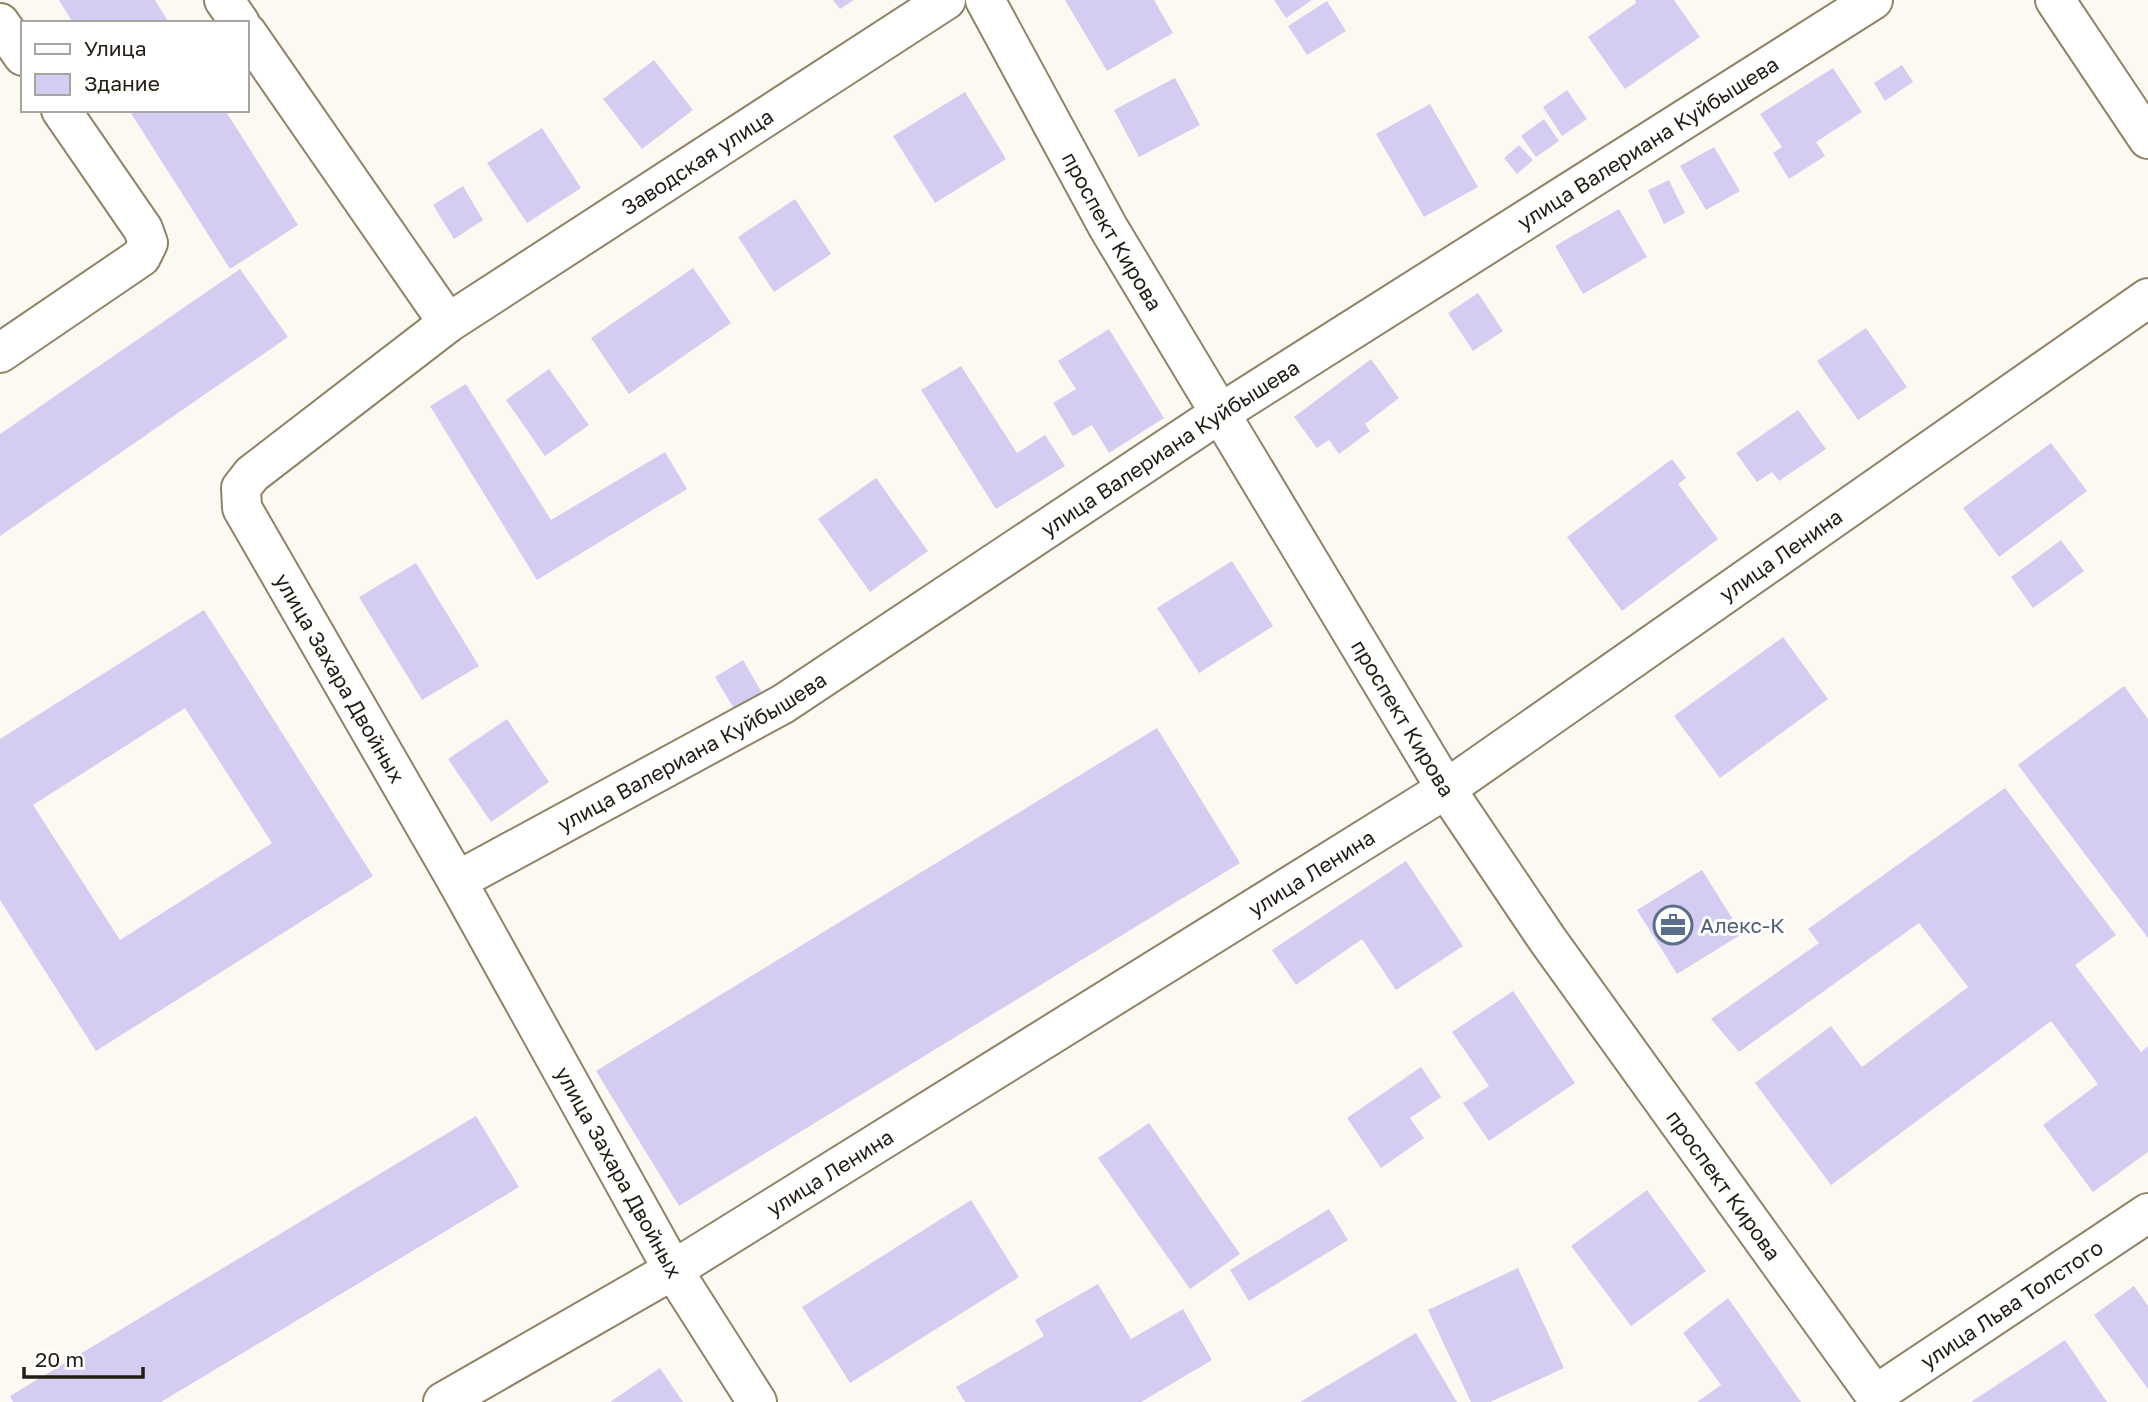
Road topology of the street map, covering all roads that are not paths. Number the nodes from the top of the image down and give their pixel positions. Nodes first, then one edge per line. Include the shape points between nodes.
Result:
1 (224, 0) edge
2 (946, 0) edge
3 (985, 0) edge
4 (1873, 0) edge
5 (2055, 0) edge
6 (239, 21) edge
7 (248, 34) edge
8 (62, 112) edge
9 (2148, 139) edge
10 (2148, 298) edge
11 (448, 323) junction
12 (0, 353) edge
13 (1219, 414) junction
14 (1446, 789) junction
15 (457, 881) junction
16 (2148, 1213) edge
17 (673, 1270) junction
18 (1876, 1398) edge
19 (443, 1402) edge
20 (757, 1402) edge

1 - 6 street
2 - 11 street, Заводская улица
3 - 13 street, проспект Кирова via 1108,227
4 - 13 street, улица Валериана Куйбышева
5 - 9 street
7 - 11 street
8 - 12 street via 148,243 141,257
10 - 14 street, улица Ленина
11 - 15 street, улица Захара Двойных via 252,474 241,488 242,508
13 - 14 street, проспект Кирова
13 - 15 street, улица Валериана Куйбышева via 783,704
14 - 17 street, улица Ленина
14 - 18 street, проспект Кирова via 1547,939
15 - 17 street, улица Захара Двойных
16 - 18 street, улица Льва Толстого
17 - 19 street, улица Ленина
17 - 20 street, улица Захара Двойных

